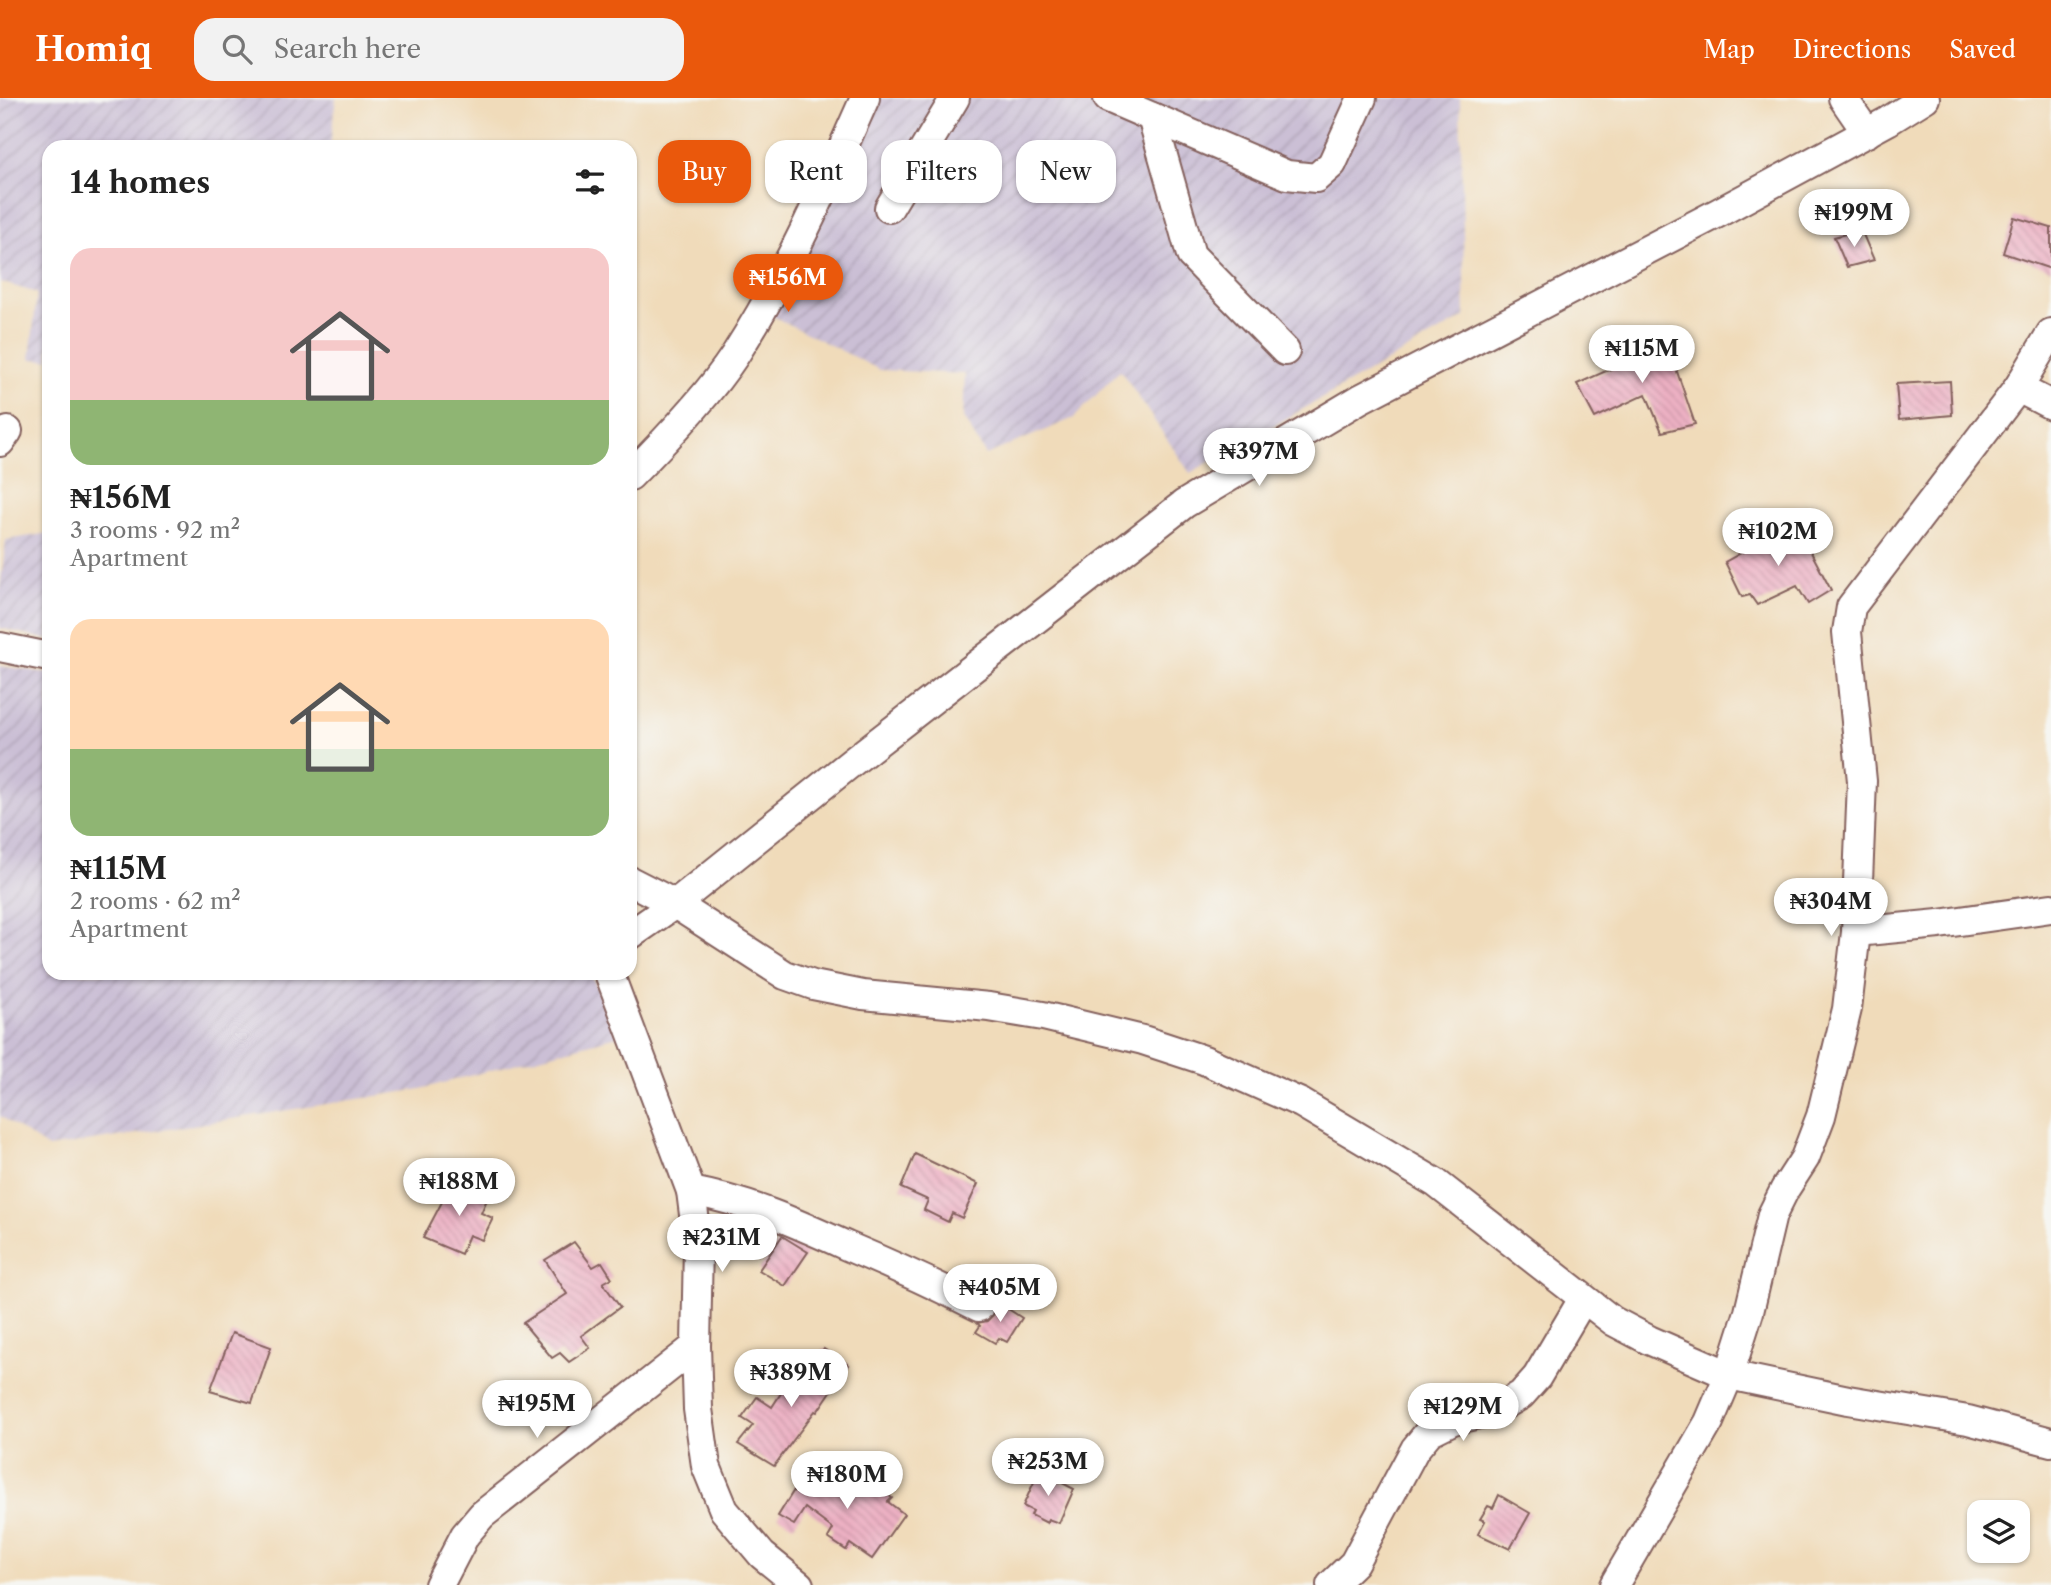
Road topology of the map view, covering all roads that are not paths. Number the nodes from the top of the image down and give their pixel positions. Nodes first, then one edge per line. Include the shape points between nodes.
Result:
1 (865, 98) edge
2 (955, 98) edge
3 (1108, 98) edge
4 (1362, 98) edge
5 (1843, 98) edge
6 (1925, 98) edge
7 (1152, 117) junction
8 (1867, 133) junction
9 (889, 208) dead end
10 (2051, 333) edge
11 (1285, 351) dead end
12 (2018, 388) junction
13 (2051, 405) edge
14 (637, 468) edge
15 (0, 647) edge
16 (42, 656) edge
17 (637, 885) edge
18 (675, 904) junction
19 (2051, 908) edge
20 (637, 930) edge
21 (1856, 932) junction
22 (612, 980) edge
23 (691, 1191) junction
24 (1583, 1300) junction
25 (979, 1307) dead end
26 (696, 1346) junction
27 (1729, 1375) junction
28 (2051, 1443) edge
29 (439, 1585) edge
30 (799, 1585) edge
31 (1331, 1585) edge
32 (1614, 1585) edge

1 - 14 street via 777,285 733,357
2 - 9 street
3 - 7 street
4 - 7 street via 1332,164 1316,178 1287,175
5 - 8 street
6 - 8 street
7 - 11 street via 1191,255
8 - 18 street via 1360,399 1184,504
10 - 12 street
12 - 13 street
12 - 21 street via 1851,607 1847,632 1862,781
15 - 16 street
17 - 18 street
18 - 20 street
18 - 24 street via 785,975 813,985 1043,1016 1143,1040 1216,1065 1301,1103 1436,1182
19 - 21 street
21 - 27 street via 1847,1009 1821,1116 1805,1158 1772,1215
22 - 23 street
23 - 25 street via 774,1214
23 - 26 street via 698,1246
24 - 27 street via 1649,1340
24 - 31 street via 1537,1377 1521,1395 1429,1432 1415,1449 1354,1563
26 - 29 street via 482,1515 465,1535
26 - 30 street via 706,1466 724,1510 762,1555
27 - 28 street via 1968,1420
27 - 32 street via 1709,1422

